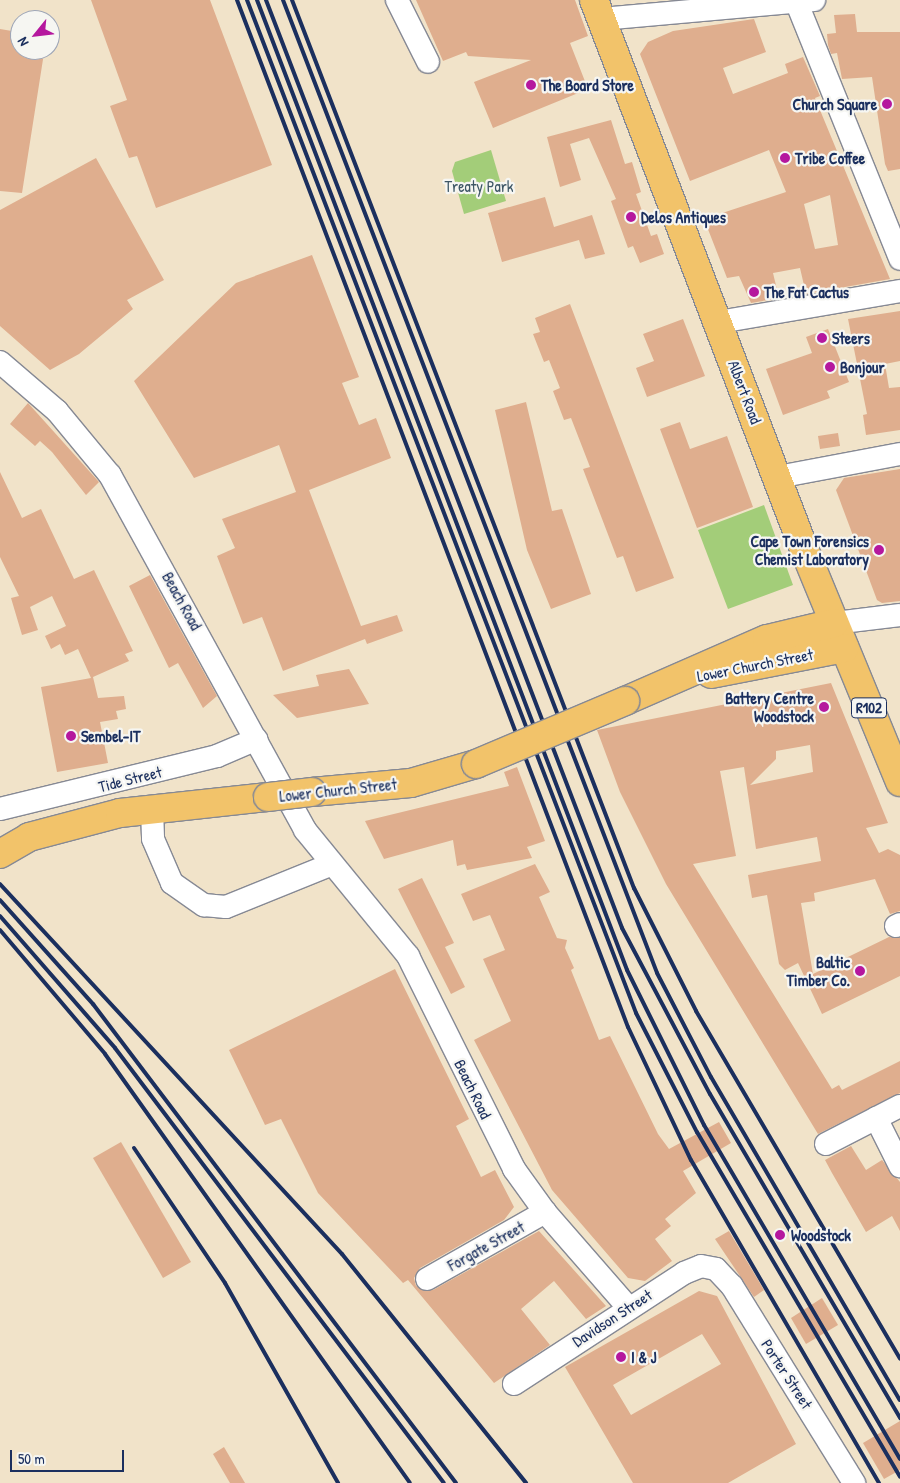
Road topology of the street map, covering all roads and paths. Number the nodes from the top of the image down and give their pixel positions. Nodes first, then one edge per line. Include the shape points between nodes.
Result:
1 (397, 0) edge
2 (805, 1) edge
3 (598, 10) edge
4 (428, 62) dead end
5 (900, 259) edge
6 (900, 291) edge
7 (719, 322) junction
8 (0, 362) edge
9 (900, 454) edge
10 (778, 477) junction
11 (900, 615) edge
12 (834, 623) junction
13 (845, 648) junction
14 (666, 682) junction
15 (257, 739) junction
16 (898, 772) edge
17 (152, 809) junction
18 (0, 810) edge
19 (4, 851) edge
20 (330, 865) junction
21 (900, 1106) edge
22 (876, 1118) junction
23 (826, 1144) dead end
24 (900, 1166) edge
25 (545, 1212) junction
26 (716, 1269) joint
27 (426, 1279) dead end
28 (627, 1306) junction
29 (514, 1384) dead end
30 (854, 1483) edge

1 - 4 street
2 - 3 street
2 - 5 street
3 - 7 main road, Albert Road / R102
6 - 7 street
7 - 10 main road, Albert Road / R102
8 - 15 street, Beach Road via 57,411 110,475
9 - 10 street
10 - 12 main road, Albert Road / R102
11 - 12 street
12 - 13 main road, Albert Road / R102
12 - 14 main road, Lower Church Street via 767,638
13 - 14 main road, Lower Church Street
13 - 16 main road, Albert Road / R102
14 - 17 main road, Lower Church Street, bridge via 476,764 411,783
15 - 18 street, Tide Street via 217,756
15 - 20 street, Beach Road
17 - 19 main road, Lower Church Street via 82,821
17 - 20 street via 153,838 172,883 204,905 226,907
20 - 25 street, Beach Road via 367,901 408,956 496,1136
21 - 22 street
22 - 23 street
22 - 24 street
25 - 27 street, Forgate Street
25 - 28 street, Beach Road
26 - 28 street, Davidson Street via 702,1266 684,1273
26 - 30 street, Porter Street via 732,1286
28 - 29 street, Davidson Street

